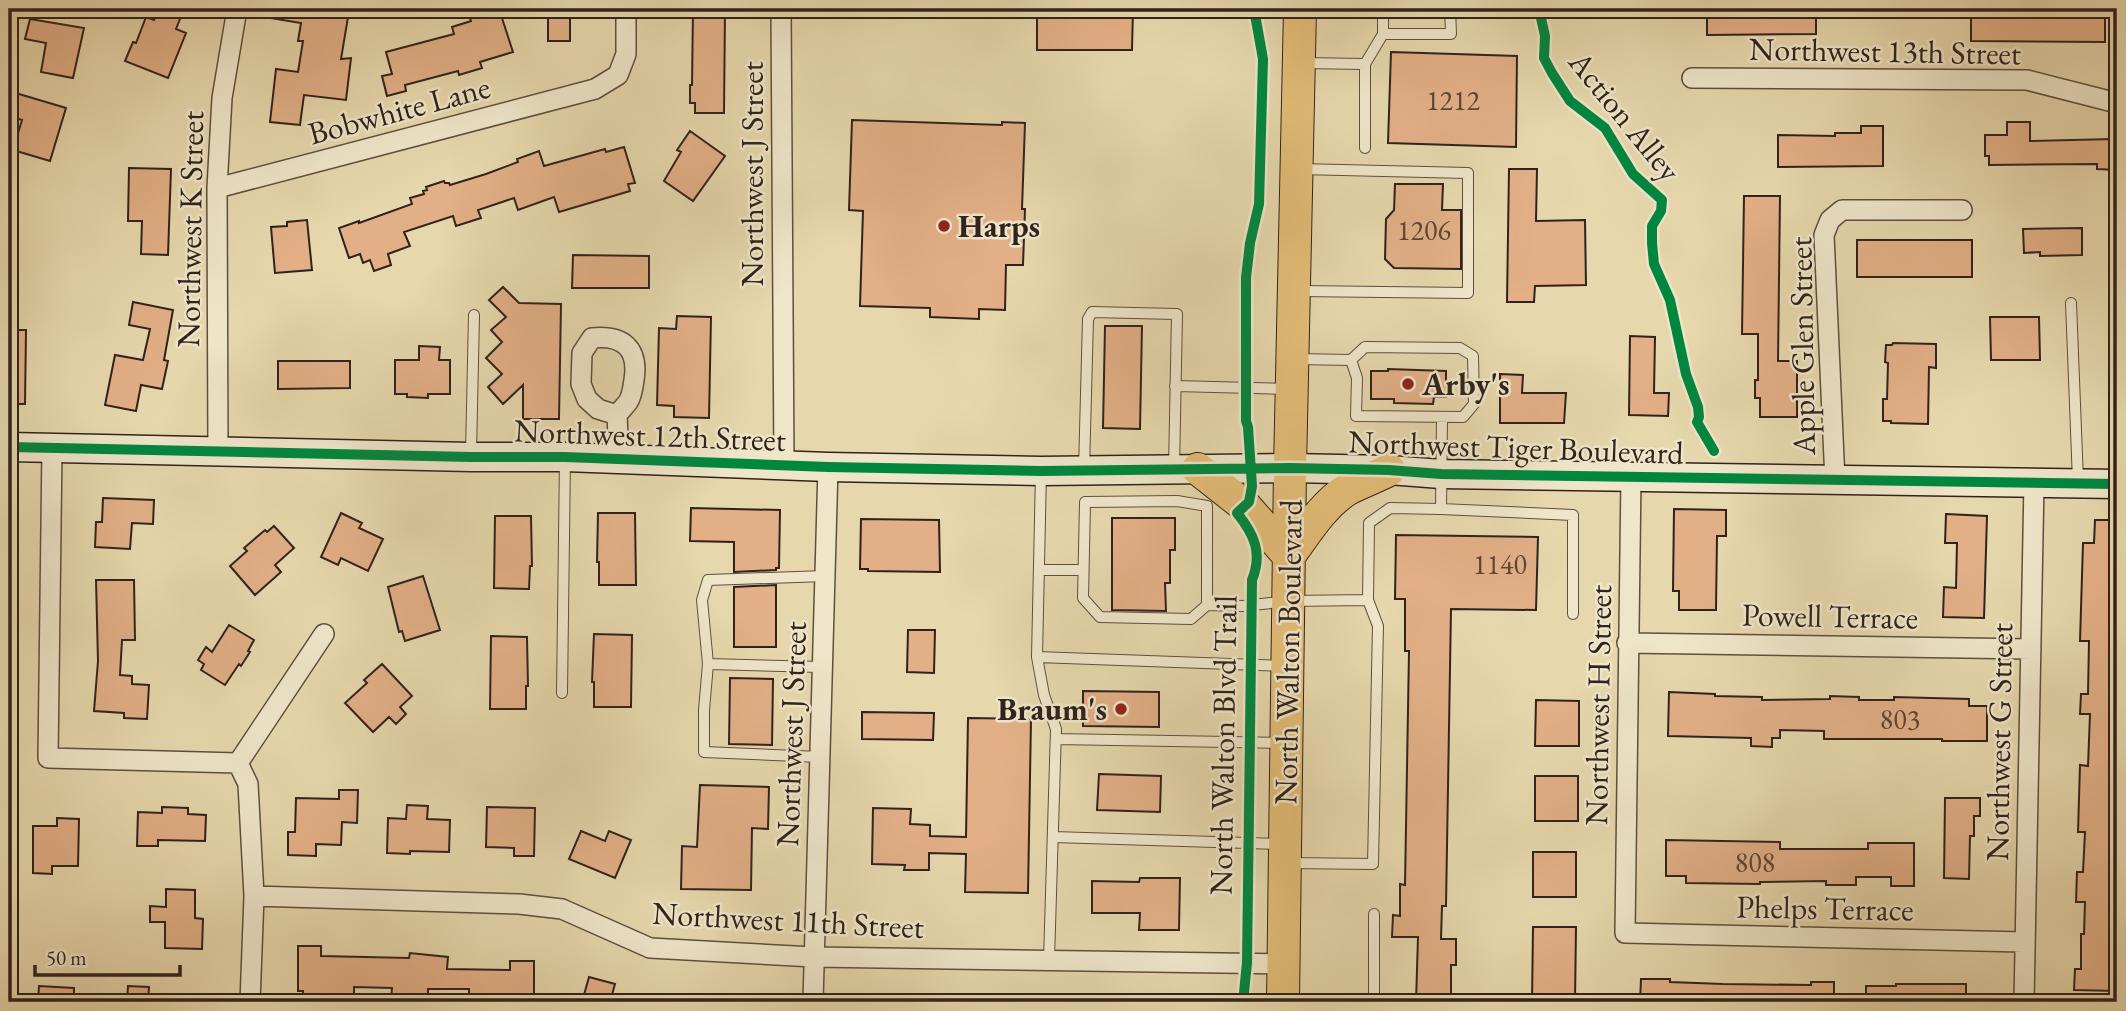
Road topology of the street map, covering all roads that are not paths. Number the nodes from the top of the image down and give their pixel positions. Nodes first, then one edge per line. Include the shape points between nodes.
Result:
1 (237, 9) edge
2 (626, 9) edge
3 (781, 9) edge
4 (1300, 9) edge
5 (1383, 9) edge
6 (1450, 9) edge
7 (1383, 34) junction
8 (1299, 63) junction
9 (1365, 64) junction
10 (1692, 78) dead end
11 (2117, 103) edge
12 (1364, 148) dead end
13 (1297, 169) junction
14 (218, 188) junction
15 (1962, 210) dead end
16 (1294, 290) junction
17 (2071, 303) dead end
18 (474, 315) dead end
19 (1352, 360) junction
20 (1292, 374) junction
21 (1175, 386) junction
22 (617, 415) dead end
23 (1442, 417) junction
24 (9, 447) edge
25 (52, 448) junction
26 (218, 452) junction
27 (471, 457) junction
28 (565, 457) junction
29 (619, 459) junction
30 (783, 466) junction
31 (828, 467) junction
32 (1290, 468) junction
33 (1186, 469) junction
34 (1389, 470) junction
35 (1041, 471) junction
36 (1084, 471) junction
37 (1441, 474) junction
38 (1630, 477) junction
39 (1835, 481) junction
40 (2034, 483) junction
41 (2078, 484) junction
42 (2117, 484) edge
43 (1441, 509) junction
44 (1289, 556) junction
45 (1039, 569) junction
46 (1083, 569) junction
47 (825, 576) junction
48 (1368, 600) junction
49 (1289, 601) junction
50 (1207, 605) junction
51 (1573, 614) dead end
52 (324, 634) dead end
53 (1627, 643) junction
54 (2031, 649) junction
55 (1037, 657) junction
56 (708, 664) junction
57 (1288, 666) junction
58 (822, 667) junction
59 (562, 693) dead end
60 (1056, 739) junction
61 (1287, 743) junction
62 (820, 757) junction
63 (238, 763) junction
64 (1053, 837) junction
65 (1285, 854) junction
66 (254, 896) junction
67 (1374, 914) dead end
68 (1625, 933) joint
69 (2024, 942) junction
70 (814, 957) junction
71 (1049, 960) junction
72 (1284, 964) junction
73 (250, 1002) edge
74 (813, 1002) edge
75 (1283, 1002) edge
76 (1374, 1002) edge
77 (2024, 1002) edge

1 - 14 street, Northwest K Street via 222,98
2 - 14 street, Bobwhite Lane via 626,54 618,75 595,89
3 - 30 street, Northwest J Street
4 - 8 main road, North Walton Boulevard
5 - 7 lane
6 - 7 lane via 1451,34
7 - 9 lane
8 - 9 lane
8 - 13 main road, North Walton Boulevard
9 - 12 lane
10 - 11 street, Northwest 13th Street via 2027,80
13 - 16 main road, North Walton Boulevard
13 - 16 lane via 1468,173 1468,293
14 - 26 street, Northwest K Street
15 - 39 street, Apple Glen Street via 1842,210 1830,220 1825,235
16 - 20 main road, North Walton Boulevard
17 - 41 lane
18 - 27 lane
19 - 20 lane
19 - 23 lane via 1357,378 1356,416
19 - 23 lane via 1365,347 1460,348 1473,356 1474,404 1462,417
20 - 21 lane
20 - 32 main road, North Walton Boulevard
21 - 33 lane
21 - 36 lane via 1177,314 1092,312 1088,319
22 - 29 street
23 - 37 lane
24 - 25 street, Northwest 12th Street
25 - 26 street, Northwest 12th Street
25 - 63 street via 48,758
26 - 27 street, Northwest 12th Street
27 - 28 street, Northwest 12th Street
28 - 29 street, Northwest 12th Street
28 - 59 lane
29 - 30 street, Northwest 12th Street
30 - 31 street, Northwest 12th Street
31 - 35 street, Northwest 12th Street
31 - 47 street, Northwest J Street
32 - 33 street, Northwest 12th Street
32 - 34 street, Northwest Tiger Boulevard
32 - 44 main road, North Walton Boulevard
33 - 36 street, Northwest 12th Street
33 - 44 main road via 1245,506
34 - 37 street, Northwest Tiger Boulevard
34 - 44 main road via 1334,500
35 - 36 street, Northwest 12th Street
35 - 45 lane
37 - 38 street, Northwest Tiger Boulevard
37 - 43 lane
38 - 39 street, Northwest Tiger Boulevard
38 - 53 street, Northwest H Street
39 - 40 street, Northwest Tiger Boulevard
40 - 41 street, Northwest Tiger Boulevard
40 - 54 street, Northwest G Street
41 - 42 street, Northwest Tiger Boulevard
43 - 48 lane via 1391,508 1369,523
43 - 51 lane via 1573,515
44 - 49 main road, North Walton Boulevard
45 - 46 lane
45 - 55 lane
46 - 50 lane via 1083,598 1100,617 1191,619
46 - 50 lane via 1085,502 1177,501 1207,506
47 - 56 lane via 708,580 702,600
47 - 58 street, Northwest J Street
48 - 49 lane
48 - 65 lane via 1378,626 1373,864
49 - 50 lane via 1243,607
49 - 57 main road, North Walton Boulevard
52 - 63 street
53 - 54 street, Powell Terrace
53 - 68 street, Northwest H Street
54 - 69 street, Northwest G Street
55 - 57 lane
55 - 60 lane
56 - 58 lane
56 - 62 lane via 704,752
57 - 61 main road, North Walton Boulevard
58 - 62 street, Northwest J Street
60 - 61 lane
60 - 64 lane
61 - 65 main road, North Walton Boulevard
62 - 70 street, Northwest J Street
63 - 66 street via 248,784
64 - 65 lane
64 - 71 lane
65 - 72 main road, North Walton Boulevard
66 - 70 street, Northwest 11th Street via 519,904 562,909 650,948
66 - 73 street
67 - 76 lane
68 - 69 street, Phelps Terrace
69 - 77 street, Northwest G Street
70 - 71 street, Northwest 11th Street
70 - 74 street, Northwest J Street
71 - 72 street, Northwest 11th Street
72 - 75 main road, North Walton Boulevard

